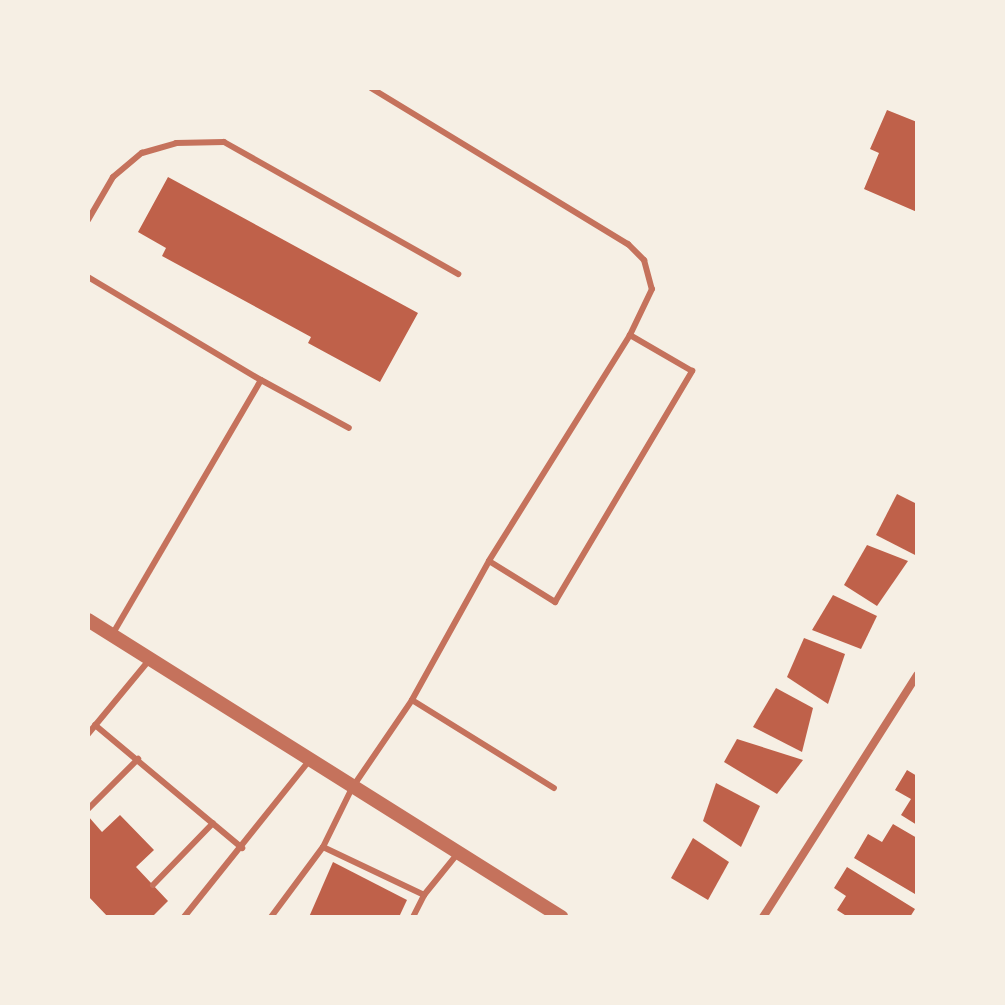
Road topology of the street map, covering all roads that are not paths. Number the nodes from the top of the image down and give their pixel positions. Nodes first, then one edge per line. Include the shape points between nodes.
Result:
1 (371, 88) edge
2 (88, 220) edge
3 (458, 274) dead end
4 (88, 277) edge
5 (630, 335) junction
6 (261, 380) junction
7 (349, 428) dead end
8 (489, 561) junction
9 (88, 620) edge
10 (112, 635) junction
11 (150, 659) junction
12 (917, 675) edge
13 (412, 700) junction
14 (95, 725) junction
15 (88, 734) edge
16 (138, 759) junction
17 (308, 762) junction
18 (352, 788) junction
19 (554, 788) dead end
20 (88, 809) edge
21 (213, 823) junction
22 (323, 847) junction
23 (242, 848) junction
24 (458, 853) junction
25 (153, 885) dead end
26 (424, 895) junction
27 (184, 917) edge
28 (271, 917) edge
29 (413, 917) edge
30 (561, 917) edge
31 (763, 917) edge

1 - 5 lane via 628,244 644,260 652,289
2 - 3 lane via 113,177 142,153 176,143 224,142
4 - 6 lane
5 - 8 lane
5 - 8 lane via 692,371 555,602
6 - 7 lane
6 - 10 lane
8 - 13 lane
9 - 10 street
10 - 11 street
11 - 14 lane
11 - 17 street
12 - 31 street
13 - 18 lane
13 - 19 lane
14 - 15 lane
14 - 16 lane
16 - 20 lane
16 - 21 lane
17 - 18 street
17 - 23 lane
18 - 22 lane
18 - 24 street
21 - 23 lane
21 - 25 lane
22 - 26 lane
22 - 28 lane
23 - 27 lane
24 - 26 lane
24 - 30 street
26 - 29 lane

